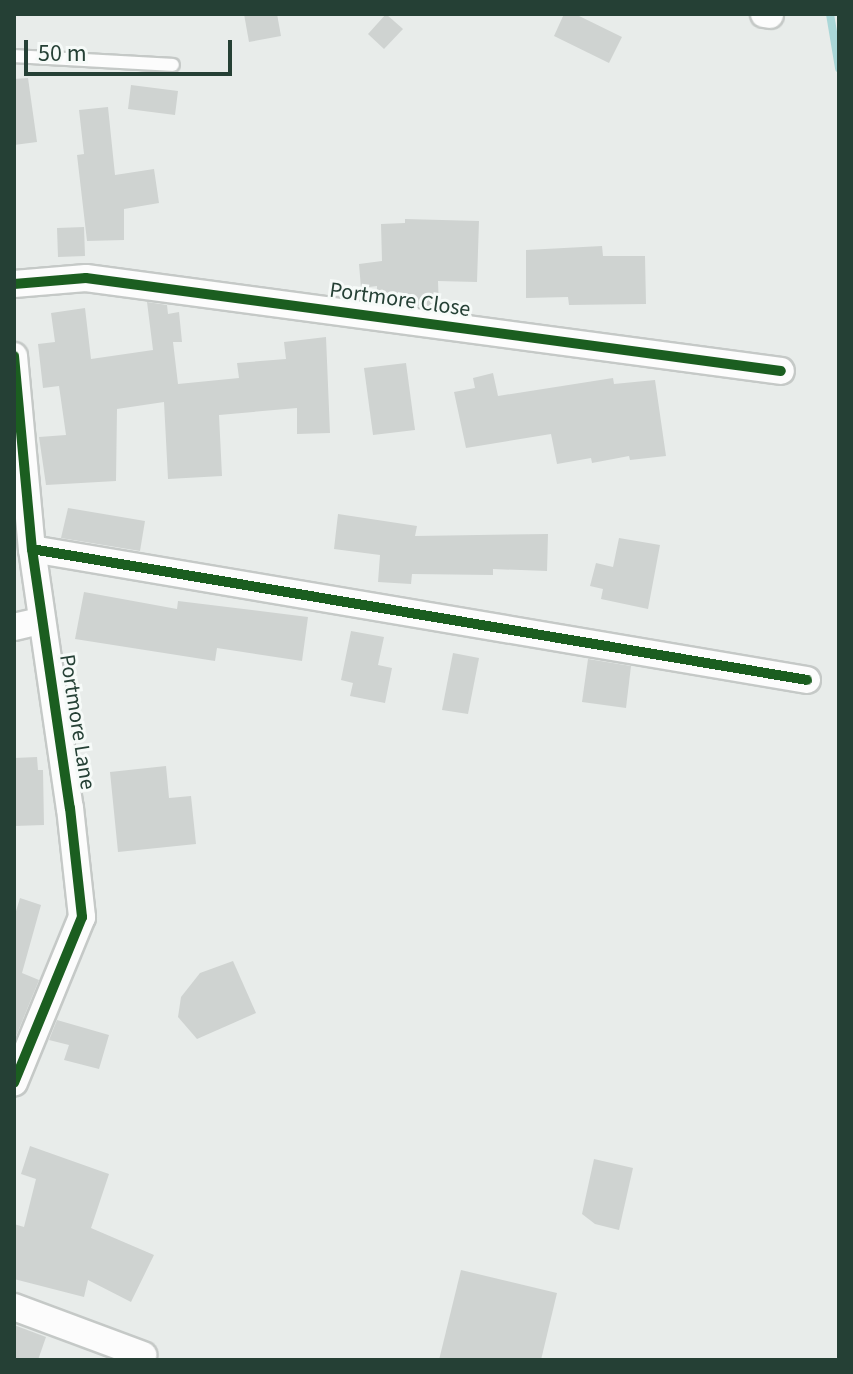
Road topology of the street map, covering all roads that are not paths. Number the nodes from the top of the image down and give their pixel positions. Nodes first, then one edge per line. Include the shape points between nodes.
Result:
1 (764, 14) edge
2 (770, 15) edge
3 (14, 56) edge
4 (173, 65) dead end
5 (14, 284) edge
6 (14, 356) edge
7 (781, 371) dead end
8 (32, 549) junction
9 (41, 621) junction
10 (14, 627) edge
11 (807, 680) dead end
12 (14, 1083) edge
13 (14, 1307) edge
14 (143, 1355) dead end

1 - 2 street
3 - 4 lane
5 - 7 street, Portmore Close via 86,278
6 - 8 street, Portmore Lane
8 - 9 street, Portmore Lane
8 - 11 street
9 - 10 street
9 - 12 street, Portmore Lane via 82,917
13 - 14 street

